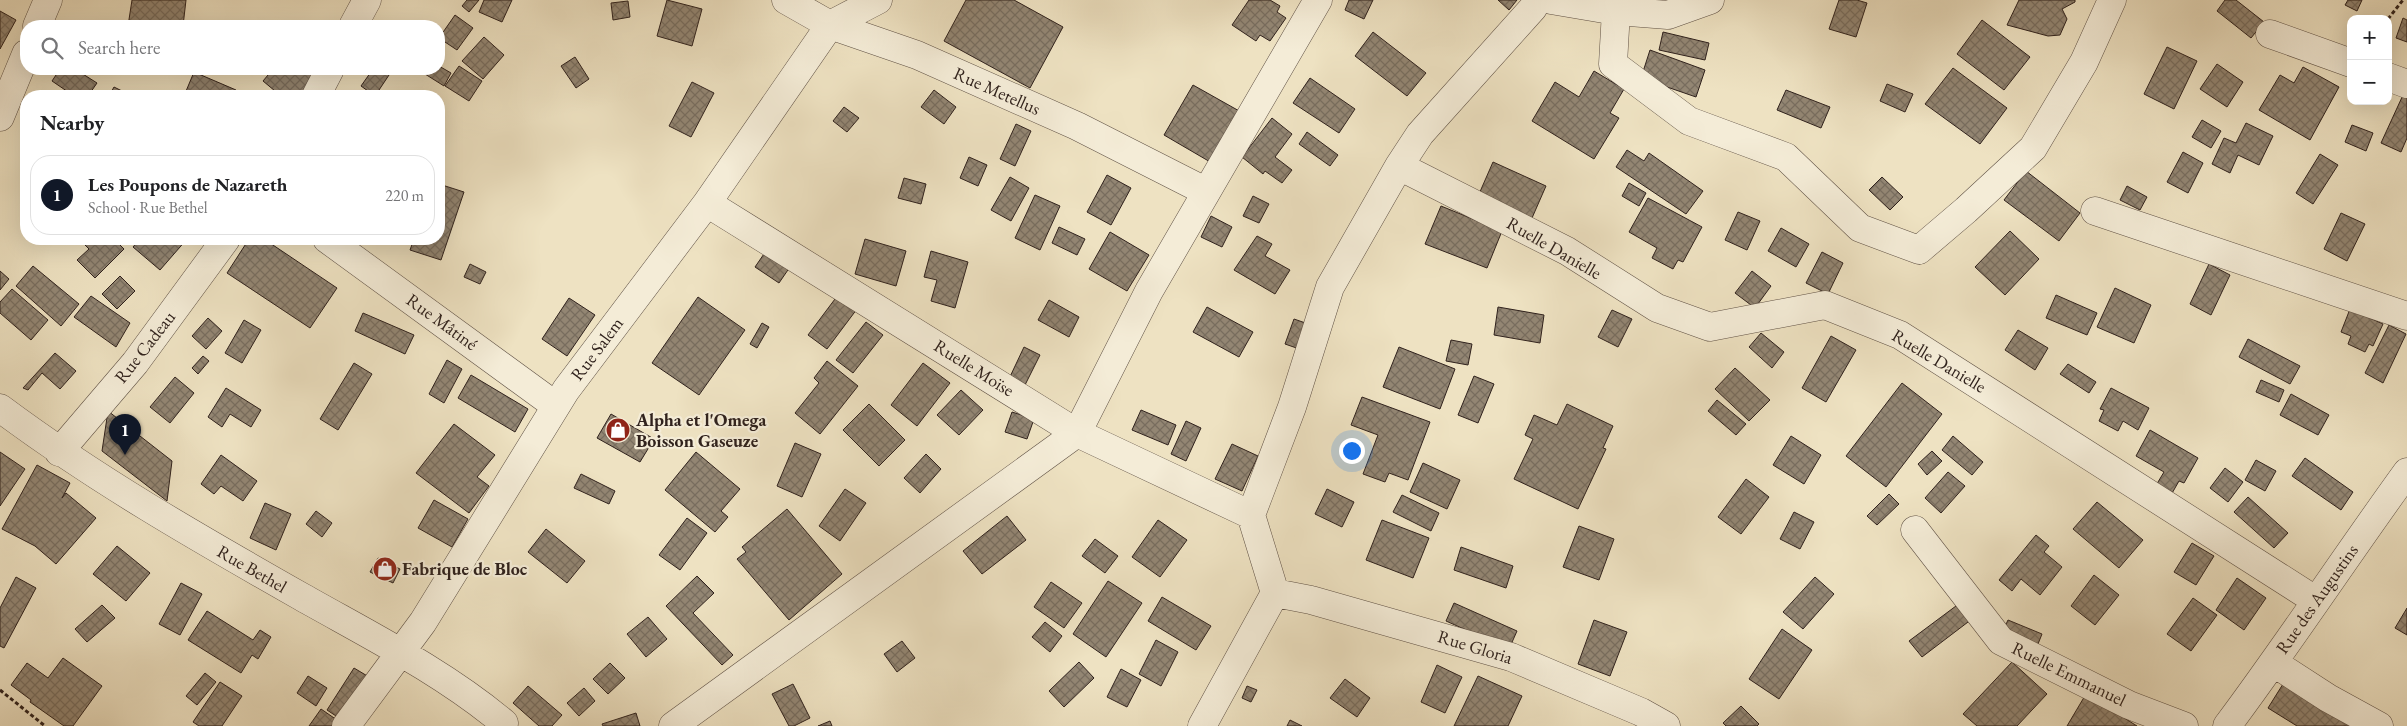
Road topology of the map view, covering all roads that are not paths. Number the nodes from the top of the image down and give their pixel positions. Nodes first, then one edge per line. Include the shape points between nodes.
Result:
1 (48, 0) edge
2 (366, 0) edge
3 (786, 0) edge
4 (817, 0) edge
5 (878, 0) edge
6 (1318, 0) edge
7 (1537, 0) edge
8 (1551, 0) edge
9 (1710, 0) edge
10 (2112, 0) edge
11 (1616, 11) junction
12 (40, 20) edge
13 (356, 20) edge
14 (830, 25) junction
15 (2270, 34) dead end
16 (2347, 63) edge
17 (20, 68) edge
18 (327, 75) edge
19 (2392, 78) edge
20 (2407, 84) edge
21 (319, 90) edge
22 (0, 116) edge
23 (1399, 166) junction
24 (1205, 191) junction
25 (707, 203) junction
26 (2095, 211) dead end
27 (222, 245) edge
28 (335, 245) edge
29 (2407, 316) edge
30 (556, 406) junction
31 (0, 408) edge
32 (1077, 433) junction
33 (59, 452) junction
34 (2407, 472) edge
35 (1251, 514) junction
36 (1915, 530) dead end
37 (1276, 593) junction
38 (2315, 600) junction
39 (400, 652) junction
40 (2274, 663) junction
41 (346, 726) edge
42 (501, 726) edge
43 (673, 726) edge
44 (1202, 726) edge
45 (1666, 726) edge
46 (2184, 726) edge
47 (2227, 726) edge
48 (2379, 726) edge

1 - 12 street
2 - 13 street
3 - 14 street, Rue Metellus
4 - 14 street
5 - 14 street, Rue Salem
6 - 24 street
7 - 23 street via 1420,134
8 - 11 street
9 - 11 street via 1668,15
10 - 11 street via 2084,62 2033,148 1919,250 1860,228 1786,157 1689,122 1613,64
14 - 24 street, Rue Metellus via 917,55 1077,126
14 - 25 street, Rue Salem
15 - 16 street
17 - 22 street
18 - 21 street
19 - 20 street
23 - 35 street via 1330,287 1292,407
23 - 38 street, Ruelle Danielle via 1567,251 1657,308 1710,326 1825,305 1900,335
24 - 32 street via 1149,290
25 - 30 street, Rue Salem
25 - 32 street, Ruelle Moïse
26 - 29 street
27 - 33 street, Rue Cadeau via 135,363
28 - 30 street, Rue Mâtiné
30 - 39 street, Rue Salem via 423,622
31 - 33 street, Rue Bethel
32 - 35 street, Ruelle Moïse
32 - 43 street
33 - 39 street, Rue Bethel via 180,528
34 - 38 street, Rue des Augustins
35 - 37 street
36 - 46 street, Ruelle Emmanuel via 2001,641 2129,704
37 - 44 street
37 - 45 street, Rue Gloria via 1511,657 1641,712
38 - 40 street, Rue des Augustins
39 - 41 street, Rue Salem
39 - 42 street, Rue Bethel via 472,696 504,723
40 - 47 street, Rue des Augustins
40 - 48 street

